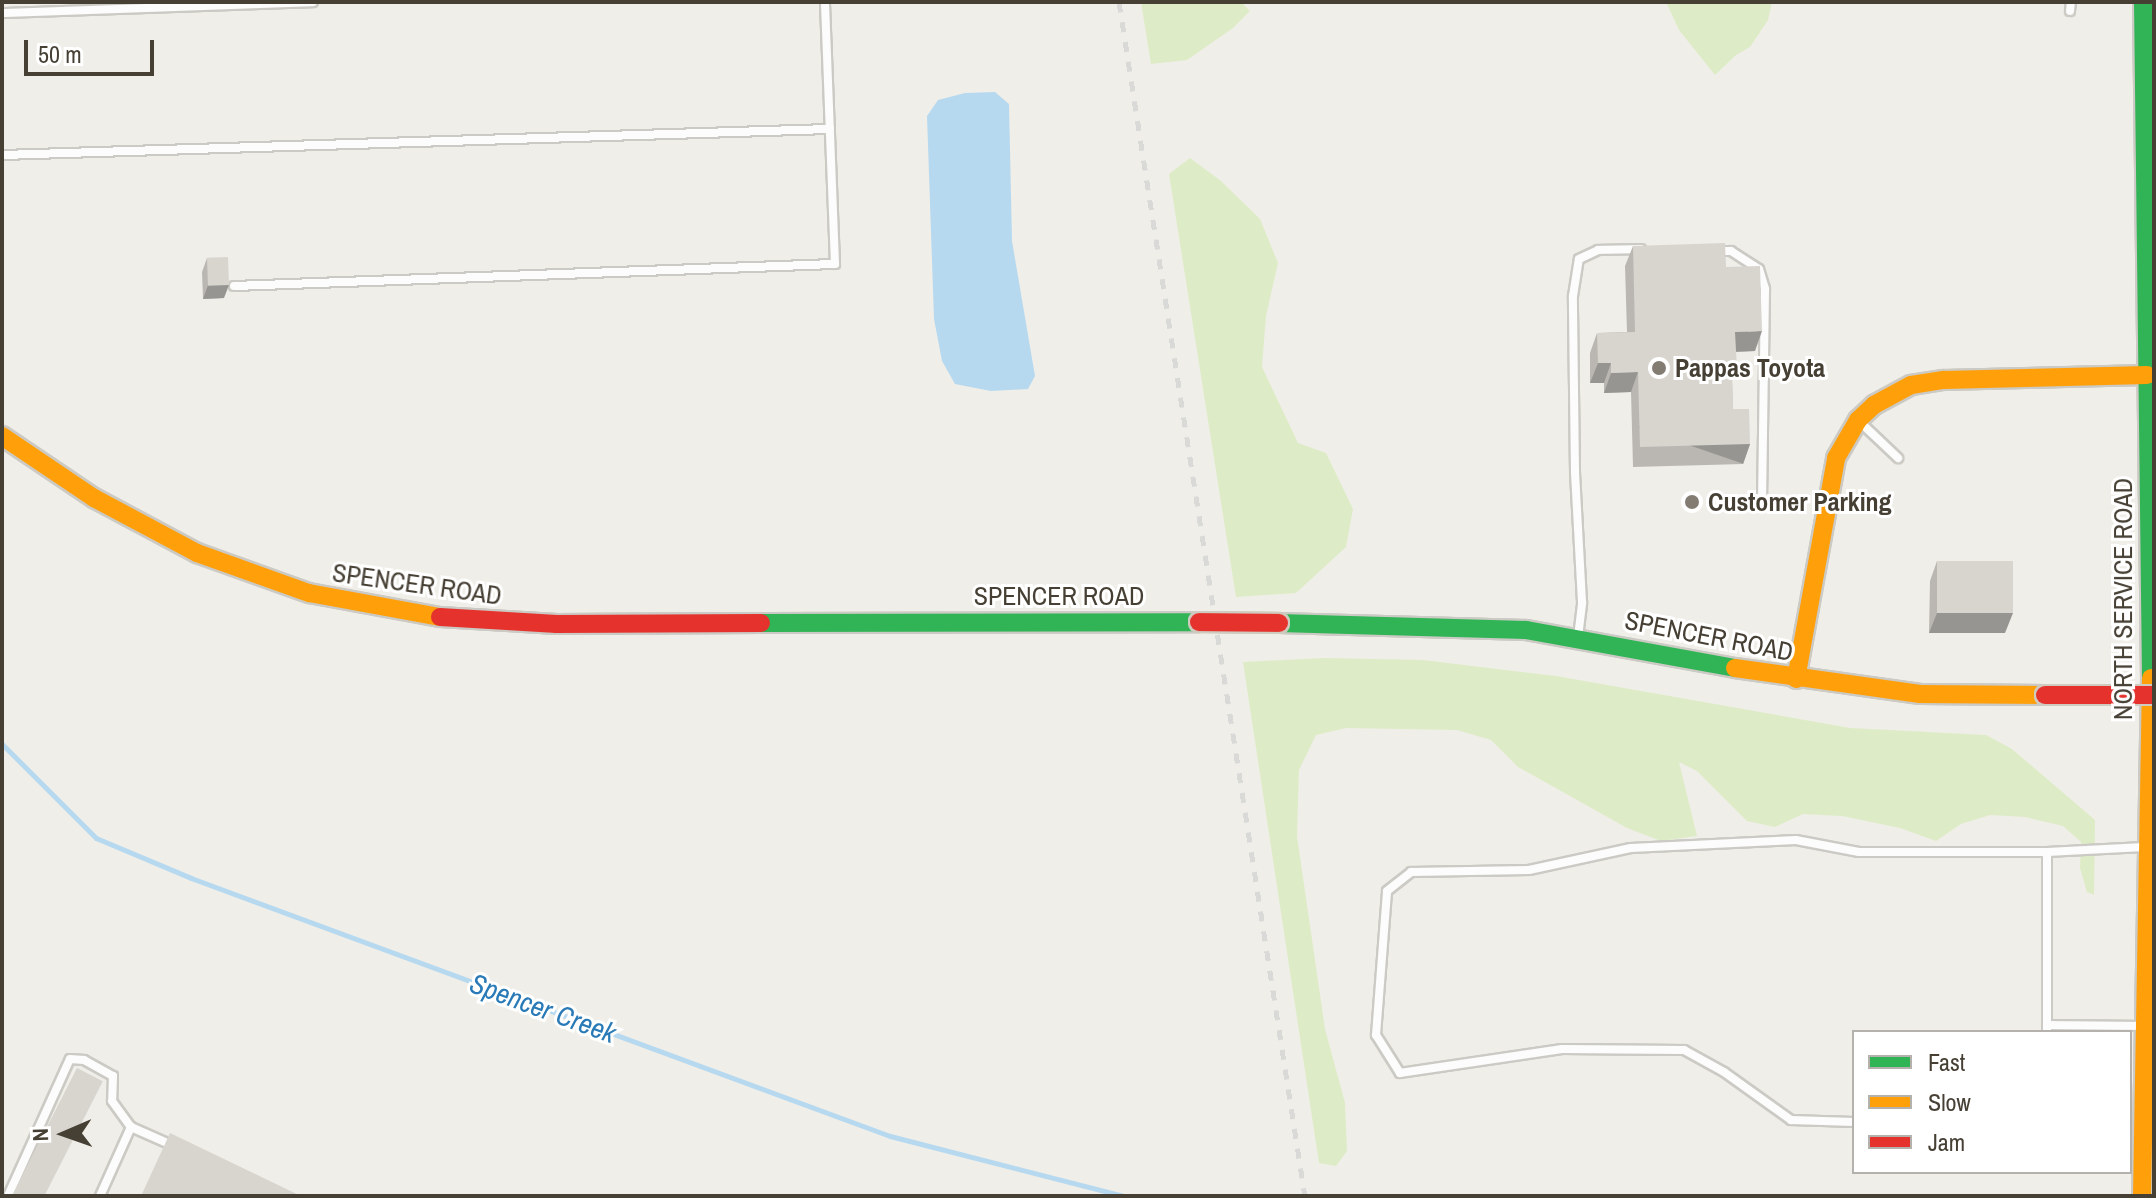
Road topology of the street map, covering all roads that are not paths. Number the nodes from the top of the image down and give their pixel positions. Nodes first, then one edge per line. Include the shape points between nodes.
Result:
1 (313, 2) edge
2 (825, 2) edge
3 (2143, 2) edge
4 (2, 13) edge
5 (830, 129) junction
6 (2, 155) edge
7 (1656, 249) edge
8 (1709, 250) edge
9 (234, 286) dead end
10 (2147, 375) junction
11 (1858, 420) junction
12 (2, 436) edge
13 (1898, 458) dead end
14 (1762, 502) dead end
15 (1578, 638) junction
16 (1796, 679) junction
17 (2154, 695) edge
18 (2149, 847) junction
19 (2047, 852) junction
20 (2146, 1026) junction
21 (2047, 1028) edge
22 (1852, 1122) edge
23 (131, 1127) junction
24 (186, 1152) edge
25 (8, 1196) edge
26 (100, 1196) edge
27 (2142, 1196) edge

1 - 4 lane
2 - 5 lane
3 - 10 main road, NORTH SERVICE ROAD
5 - 6 lane
5 - 9 lane via 835,264
7 - 15 lane via 1598,250 1579,259 1573,296 1582,602
8 - 14 lane via 1731,251 1759,269 1765,289
10 - 11 main road via 1928,382 1892,393
10 - 18 main road, NORTH SERVICE ROAD
11 - 13 lane
11 - 16 main road via 1836,458
12 - 15 main road, SPENCER ROAD, bridge via 94,498 197,553 309,593 422,616 557,624 1279,623 1483,627
15 - 16 main road, SPENCER ROAD
16 - 17 main road, SPENCER ROAD, bridge via 1920,694
18 - 19 lane
18 - 20 main road, NORTH SERVICE ROAD
19 - 21 lane
19 - 22 lane via 1859,852 1796,840 1631,848 1529,870 1411,872 1387,891 1376,1035 1400,1073 1562,1049 1684,1050 1791,1120
20 - 21 lane
20 - 27 main road, NORTH SERVICE ROAD
23 - 24 lane
23 - 25 lane via 112,1101 113,1076 84,1060 70,1059
23 - 26 lane

